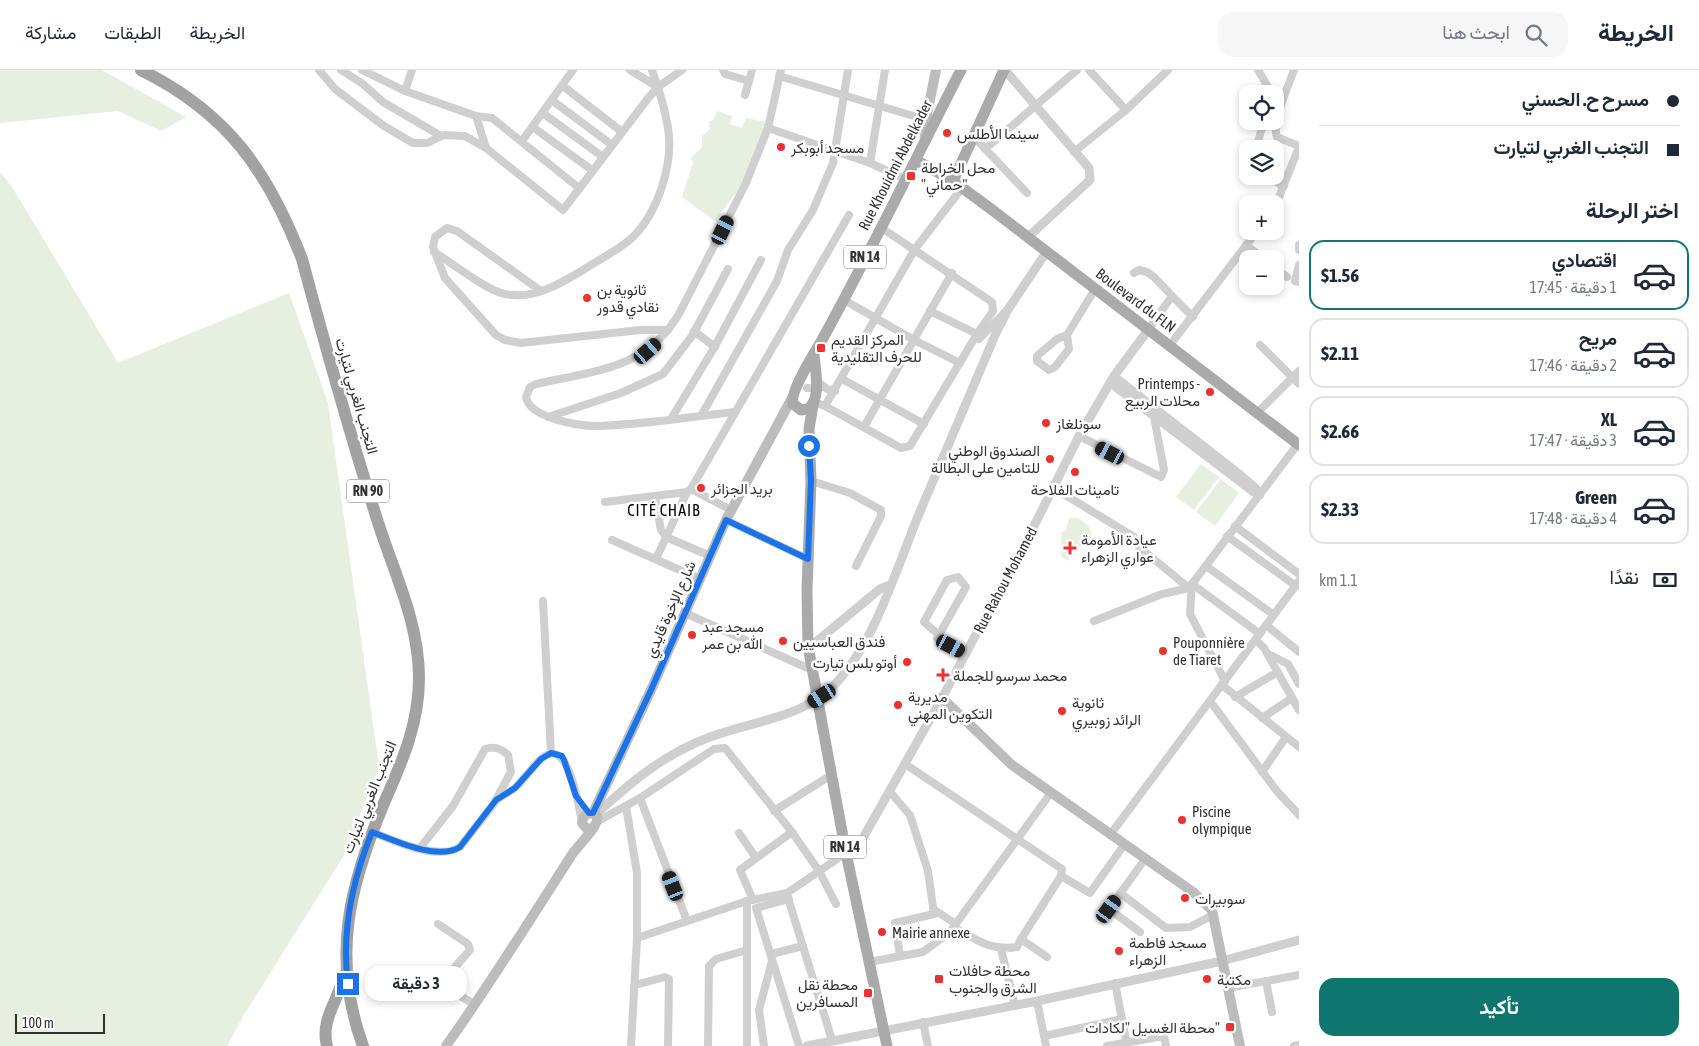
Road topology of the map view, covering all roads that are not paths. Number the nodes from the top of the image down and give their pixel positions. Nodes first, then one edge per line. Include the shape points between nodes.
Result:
1 (142, 70) edge
2 (319, 70) edge
3 (341, 70) edge
4 (362, 70) edge
5 (412, 70) edge
6 (573, 70) edge
7 (630, 70) edge
8 (652, 70) edge
9 (682, 70) edge
10 (723, 70) edge
11 (752, 70) edge
12 (848, 70) edge
13 (885, 70) edge
14 (936, 70) edge
15 (962, 70) edge
16 (1005, 70) edge
17 (1076, 70) edge
18 (1089, 70) edge
19 (1168, 70) edge
20 (1258, 70) edge
21 (1294, 70) edge
22 (780, 73) edge
23 (748, 81) junction
24 (1267, 85) edge
25 (564, 86) junction
26 (658, 87) junction
27 (405, 91) junction
28 (745, 95) dead end
29 (844, 96) junction
30 (553, 101) junction
31 (1035, 105) junction
32 (879, 106) junction
33 (1126, 110) junction
34 (544, 114) junction
35 (476, 116) junction
36 (928, 120) junction
37 (534, 128) junction
38 (768, 128) junction
39 (622, 132) junction
40 (441, 136) junction
41 (926, 137) junction
42 (974, 137) junction
43 (522, 141) junction
44 (612, 145) junction
45 (1299, 146) edge
46 (486, 148) junction
47 (985, 149) junction
48 (836, 151) junction
49 (1074, 152) junction
50 (603, 157) junction
51 (916, 160) junction
52 (870, 163) junction
53 (592, 170) junction
54 (905, 178) junction
55 (957, 184) junction
56 (1284, 186) joint
57 (579, 188) junction
58 (1027, 193) dead end
59 (1280, 195) edge
60 (849, 215) dead end
61 (880, 227) junction
62 (1028, 237) junction
63 (1250, 240) edge
64 (1246, 245) junction
65 (1299, 245) edge
66 (915, 249) junction
67 (1252, 250) edge
68 (1299, 250) edge
69 (1047, 251) junction
70 (434, 252) junction
71 (761, 260) dead end
72 (1299, 265) edge
73 (728, 269) dead end
74 (1134, 272) dead end
75 (952, 273) junction
76 (1284, 275) edge
77 (1287, 277) dead end
78 (1299, 282) edge
79 (1095, 289) junction
80 (540, 291) junction
81 (1172, 296) junction
82 (844, 300) junction
83 (1009, 308) junction
84 (930, 311) junction
85 (1193, 317) junction
86 (877, 318) junction
87 (668, 330) junction
88 (1148, 330) junction
89 (694, 331) junction
90 (977, 334) junction
91 (1067, 335) junction
92 (914, 340) junction
93 (972, 343) junction
94 (1170, 345) junction
95 (1260, 345) dead end
96 (715, 347) junction
97 (814, 354) junction
98 (960, 363) junction
99 (1299, 371) edge
100 (1293, 377) junction
101 (842, 379) junction
102 (1112, 380) junction
103 (1299, 384) edge
104 (831, 390) junction
105 (808, 397) junction
106 (880, 400) junction
107 (734, 412) junction
108 (1257, 413) junction
109 (701, 416) junction
110 (548, 417) junction
111 (1154, 417) junction
112 (671, 419) junction
113 (924, 424) junction
114 (864, 427) junction
115 (1079, 436) junction
116 (1298, 445) edge
117 (811, 480) junction
118 (1054, 488) junction
119 (689, 490) junction
120 (1260, 495) junction
121 (655, 497) junction
122 (605, 502) dead end
123 (731, 510) junction
124 (726, 520) junction
125 (1235, 526) junction
126 (1228, 536) junction
127 (666, 537) junction
128 (612, 540) dead end
129 (710, 556) junction
130 (656, 559) junction
131 (808, 559) junction
132 (856, 566) dead end
133 (1206, 566) junction
134 (1299, 574) edge
135 (700, 579) junction
136 (1298, 584) edge
137 (890, 585) junction
138 (1191, 586) junction
139 (543, 601) dead end
140 (685, 613) junction
141 (1274, 616) junction
142 (1094, 621) dead end
143 (1266, 625) junction
144 (938, 635) junction
145 (1258, 637) junction
146 (808, 646) junction
147 (1299, 652) edge
148 (966, 653) junction
149 (1267, 654) junction
150 (812, 670) junction
151 (1278, 672) junction
152 (1223, 683) junction
153 (1299, 684) edge
154 (1235, 697) junction
155 (942, 698) junction
156 (1292, 698) junction
157 (1210, 701) junction
158 (1299, 710) edge
159 (1262, 718) junction
160 (1286, 737) junction
161 (1299, 747) edge
162 (551, 753) junction
163 (905, 764) junction
164 (1262, 772) junction
165 (832, 774) junction
166 (890, 792) junction
167 (1050, 794) junction
168 (640, 798) junction
169 (496, 800) junction
170 (626, 806) junction
171 (774, 811) junction
172 (1299, 815) edge
173 (590, 819) junction
174 (372, 832) junction
175 (792, 832) junction
176 (739, 833) dead end
177 (1110, 835) junction
178 (1017, 839) junction
179 (1124, 845) junction
180 (420, 848) junction
181 (846, 853) junction
182 (756, 858) junction
183 (1145, 860) junction
184 (819, 871) junction
185 (1061, 876) junction
186 (1120, 893) junction
187 (788, 896) junction
188 (750, 900) junction
189 (836, 904) dead end
190 (933, 909) junction
191 (1213, 915) junction
192 (687, 921) junction
193 (438, 924) dead end
194 (955, 926) junction
195 (1140, 932) dead end
196 (637, 938) junction
197 (1021, 939) junction
198 (1299, 940) edge
199 (803, 946) junction
200 (1001, 949) junction
201 (747, 950) junction
202 (771, 956) junction
203 (900, 956) junction
204 (1047, 957) dead end
205 (1222, 961) junction
206 (869, 962) junction
207 (346, 968) junction
208 (1299, 975) edge
209 (1266, 980) junction
210 (1115, 983) junction
211 (635, 985) junction
212 (1228, 988) junction
213 (350, 1000) junction
214 (1037, 1001) junction
215 (475, 1005) junction
216 (1014, 1006) junction
217 (334, 1007) junction
218 (1272, 1012) dead end
219 (1122, 1019) junction
220 (923, 1022) junction
221 (356, 1023) junction
222 (882, 1030) junction
223 (1044, 1036) junction
224 (832, 1040) junction
225 (1127, 1044) edge
226 (1237, 1044) edge
227 (1299, 1045) edge
228 (327, 1046) edge
229 (363, 1046) edge
230 (446, 1046) edge
231 (631, 1046) edge
232 (668, 1046) edge
233 (708, 1046) edge
234 (747, 1046) edge
235 (764, 1046) edge
236 (799, 1046) edge
237 (807, 1046) edge
238 (887, 1046) edge
239 (928, 1046) edge
240 (1046, 1046) edge
241 (1107, 1046) edge
242 (1166, 1046) edge
243 (1294, 1046) edge

1 - 174 highway, التجنب الغربي لتيارت / RN 90 via 178,91 222,125 252,160 286,220 302,259 376,519 410,616 418,656 419,695 403,762
2 - 40 street via 335,89 384,126 413,143 427,143
3 - 40 street via 383,102
4 - 27 street
5 - 27 street
6 - 25 street
7 - 26 street
8 - 26 street
9 - 26 street
10 - 23 street via 725,74
11 - 23 street
12 - 29 street
13 - 32 street
14 - 36 main road
15 - 41 main road, Rue Khouidmi Abdelkader / RN 14
16 - 31 street
16 - 42 main road
17 - 31 street
18 - 33 street
19 - 33 street
20 - 24 street
21 - 45 street via 1275,132 1277,137
22 - 29 street
22 - 38 street
23 - 28 street
25 - 30 street
25 - 39 street
26 - 39 street
26 - 80 street via 669,147 655,209 626,243 563,282
27 - 35 street
29 - 32 street
29 - 48 street
30 - 34 street
30 - 44 street
31 - 47 street
31 - 49 street
32 - 36 street
32 - 52 street
33 - 49 street
34 - 37 street
34 - 50 street
35 - 43 street via 492,118
35 - 46 street
36 - 41 main road
37 - 43 street
37 - 53 street
38 - 48 street
38 - 87 street via 742,191
39 - 44 street
40 - 46 street via 465,136
41 - 51 main road, Rue Khouidmi Abdelkader / RN 14
42 - 47 street
42 - 55 main road
43 - 57 street
44 - 50 street
45 - 56 street
46 - 57 street via 563,210
47 - 58 street
48 - 52 street
48 - 109 street via 813,210 788,250 776,282
49 - 62 street via 1089,168 1090,180
50 - 53 street
51 - 54 main road, Rue Khouidmi Abdelkader / RN 14
51 - 55 main road, Boulevard du FLN
52 - 54 street
53 - 57 street
54 - 61 main road, Rue Khouidmi Abdelkader / RN 14
55 - 62 main road, Boulevard du FLN
55 - 66 street
56 - 59 street
60 - 107 street
61 - 66 street
61 - 82 main road, Rue Khouidmi Abdelkader / RN 14
62 - 69 main road, Boulevard du FLN
63 - 64 street
64 - 67 street
64 - 85 street
65 - 68 street
66 - 75 street
66 - 86 street
69 - 79 main road, Boulevard du FLN
69 - 83 street
70 - 80 street via 496,291 517,296
70 - 80 street via 433,242 438,232 452,229
70 - 87 street via 445,278 490,330 505,340 521,343
71 - 96 street
72 - 78 street via 1295,281
73 - 89 street
74 - 81 street via 1147,272
75 - 84 street
75 - 90 street via 994,306
76 - 77 street
79 - 88 main road, Boulevard du FLN
79 - 91 street
81 - 85 street
81 - 88 street
82 - 86 street
82 - 97 main road, Rue Khouidmi Abdelkader / RN 14
83 - 93 street
83 - 137 street
84 - 90 street
84 - 92 street
85 - 94 street
86 - 92 street
86 - 101 street
87 - 110 street via 648,351 636,358 533,385 527,394 528,404
88 - 94 main road, Boulevard du FLN
88 - 102 street, Rue Rahou Mohamed
89 - 96 street
89 - 110 street via 682,352 663,374 621,393
90 - 93 street
91 - 91 street via 1037,356 1037,361 1044,368 1055,367 1069,349
92 - 98 street
92 - 106 street
93 - 98 street
94 - 108 main road, Boulevard du FLN
95 - 100 street
96 - 112 street
97 - 105 main road, RN 14
97 - 105 main road, RN 14
98 - 113 street
99 - 100 street
100 - 103 street
100 - 108 street
101 - 104 street
101 - 106 street
102 - 111 street
102 - 115 street, Rue Rahou Mohamed
102 - 120 street via 1241,475
104 - 105 street
104 - 105 street
105 - 114 street
105 - 117 main road, RN 14 via 802,422 808,429
105 - 123 main road, شارع الإخوة قايدي via 778,420
106 - 113 street
106 - 114 street
107 - 109 street
107 - 119 street
108 - 116 main road, Boulevard du FLN
109 - 112 street
110 - 112 street via 597,426
111 - 115 street via 1164,470 1161,477
111 - 120 street
113 - 114 street via 910,446 905,448
115 - 118 street, Rue Rahou Mohamed
116 - 120 street
117 - 131 main road, RN 14
117 - 132 street via 850,493 881,510
118 - 138 street via 1134,537 1139,547
118 - 148 street, Rue Rahou Mohamed
119 - 121 street
119 - 123 street
119 - 127 street
120 - 125 street
121 - 122 street
121 - 127 street via 660,530
123 - 124 main road, شارع الإخوة قايدي
124 - 129 main road, شارع الإخوة قايدي
124 - 131 street
125 - 126 street
125 - 134 street
126 - 133 street
126 - 136 street
127 - 129 street
127 - 130 street
128 - 130 street
129 - 135 main road, شارع الإخوة قايدي
130 - 135 street
131 - 146 main road, RN 14
133 - 138 street
133 - 141 street
135 - 140 main road, شارع الإخوة قايدي
136 - 141 street
137 - 146 street via 884,586
137 - 173 street via 852,666 822,696 804,707 685,746 652,766
138 - 142 street
138 - 145 street
138 - 152 street via 1190,614
139 - 162 street
140 - 150 street
140 - 173 main road, شارع الإخوة قايدي
141 - 143 street
143 - 145 street
143 - 147 street
144 - 144 street via 966,587 958,577 947,580 924,622
144 - 148 street via 937,638
145 - 149 street
145 - 152 street
146 - 150 main road, RN 14
148 - 155 street, Rue Rahou Mohamed
149 - 151 street
149 - 153 street via 1288,664
150 - 165 main road, RN 14, bridge
151 - 154 street
151 - 156 street
152 - 154 street
152 - 157 street
154 - 159 street
155 - 163 street, Rue Rahou Mohamed
155 - 167 main road via 1012,765
156 - 158 street
156 - 159 street
157 - 164 street
157 - 177 street
159 - 160 street
160 - 161 street
160 - 164 street
162 - 169 street via 541,759 515,788
162 - 173 street via 562,756 576,796
163 - 166 street, Rue Rahou Mohamed
163 - 178 street
164 - 172 street
165 - 171 street
165 - 181 main road, RN 14
166 - 181 street, Rue Rahou Mohamed via 863,838
166 - 190 street via 910,815 928,871
167 - 177 main road
167 - 178 street
168 - 170 street
168 - 171 street via 714,749 723,748 730,751
168 - 192 street
169 - 180 street via 454,851 434,852
169 - 180 street via 512,764 508,755 493,747 485,749 453,806
170 - 173 street
170 - 196 street via 637,873
171 - 175 street
173 - 215 main road, شارع الإخوة قايدي via 572,855
174 - 180 street
174 - 207 highway, التجنب الغربي لتيارت / RN 90 via 349,911
175 - 182 street
175 - 184 street
176 - 182 street
177 - 179 main road
178 - 185 street via 1062,870
178 - 194 street
179 - 183 main road
179 - 185 street via 1090,893
181 - 184 street
181 - 206 main road, RN 14
182 - 188 street via 740,870
183 - 186 street
183 - 191 main road via 1193,892 1212,910
184 - 187 street
184 - 189 street
185 - 197 street
186 - 191 street via 1166,928 1190,927
186 - 195 street via 1109,909
187 - 188 street
187 - 199 street
187 - 202 street via 756,908
188 - 192 street
188 - 201 street
190 - 194 street
190 - 203 street via 934,914 896,923
191 - 205 main road
192 - 196 street
193 - 215 street via 468,944 470,950 447,979 456,993
194 - 200 street via 983,943
194 - 203 street via 923,952
196 - 211 street
197 - 200 street via 1017,947
197 - 204 street
198 - 205 street
199 - 202 street
199 - 224 street
200 - 216 street
201 - 233 street via 716,959 709,966
201 - 234 street
202 - 235 street via 759,1010
202 - 236 street
203 - 206 street
205 - 210 street
205 - 212 main road
206 - 222 main road, RN 14
207 - 213 highway, التجنب الغربي لتيارت / RN 90
207 - 217 highway
208 - 209 street
209 - 212 street
209 - 218 street
210 - 214 street
210 - 219 street
211 - 231 street
211 - 232 street via 665,977 669,979
212 - 226 main road
213 - 217 highway via 340,997
213 - 221 highway, التجنب الغربي لتيارت / RN 90
214 - 216 street
214 - 223 street
215 - 230 main road, شارع الإخوة قايدي
216 - 220 street
217 - 221 highway via 347,1012
217 - 228 highway via 325,1023
219 - 223 street
219 - 225 street
220 - 222 street
220 - 239 street
221 - 229 highway, التجنب الغربي لتيارت / RN 90
222 - 224 street
222 - 238 main road, RN 14
223 - 240 street
224 - 237 street
225 - 241 street
225 - 242 street via 1164,1036
227 - 243 street

